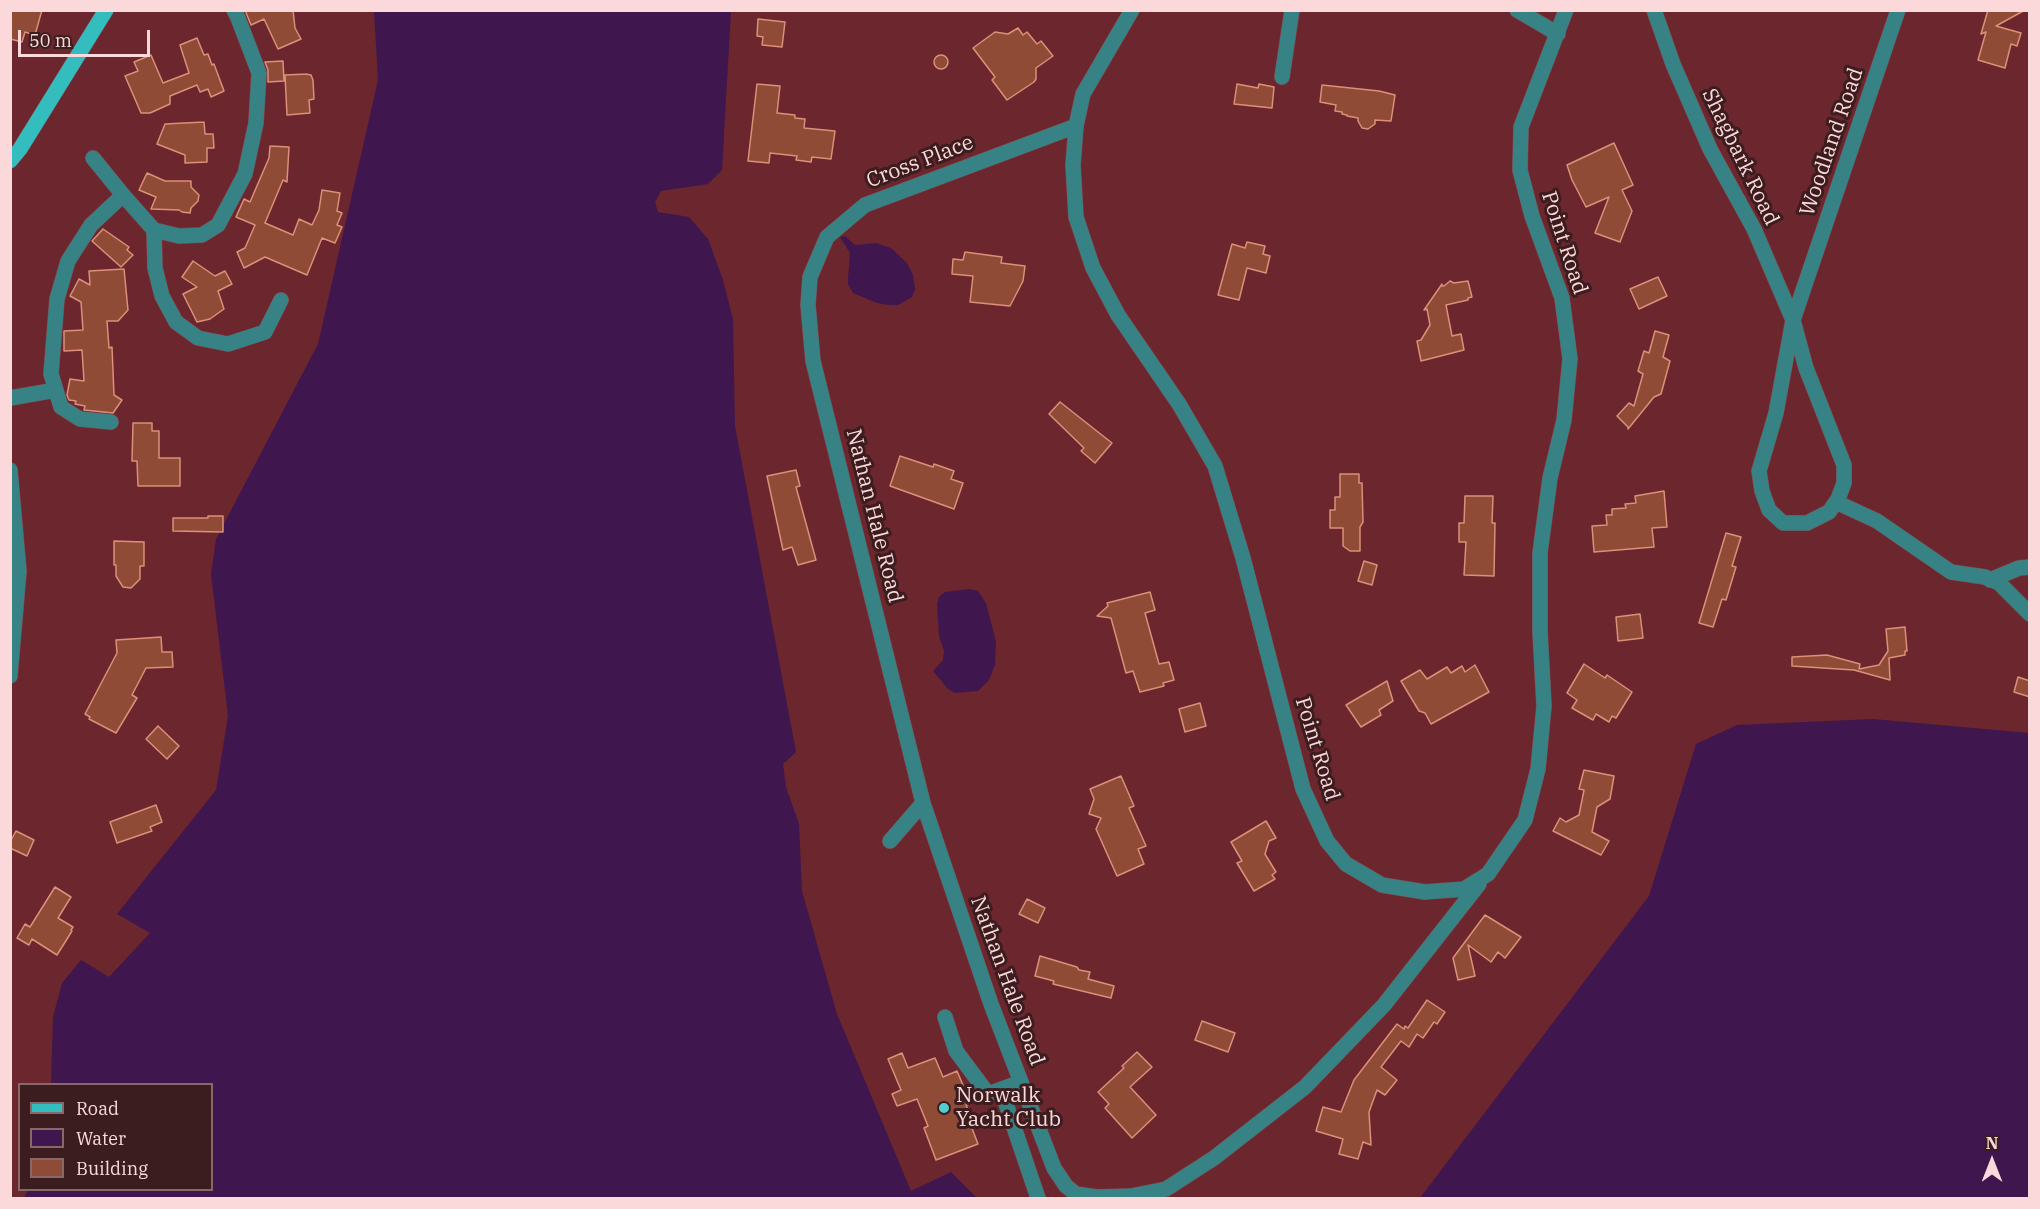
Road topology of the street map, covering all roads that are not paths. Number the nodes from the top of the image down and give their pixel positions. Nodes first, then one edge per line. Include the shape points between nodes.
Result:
1 (106, 10) edge
2 (234, 10) edge
3 (1132, 10) edge
4 (1292, 10) edge
5 (1516, 10) edge
6 (1566, 10) edge
7 (1654, 10) edge
8 (1898, 10) edge
9 (1558, 34) junction
10 (1281, 77) dead end
11 (1076, 126) junction
12 (93, 158) dead end
13 (10, 160) edge
14 (123, 195) junction
15 (154, 230) junction
16 (810, 277) joint
17 (281, 300) dead end
18 (1793, 320) junction
19 (56, 390) junction
20 (10, 398) edge
21 (111, 422) dead end
22 (10, 470) edge
23 (1836, 502) junction
24 (2030, 567) edge
25 (1990, 579) junction
26 (2030, 614) edge
27 (10, 676) edge
28 (923, 803) junction
29 (890, 841) dead end
30 (1488, 874) junction
31 (945, 1017) dead end
32 (1022, 1082) junction
33 (1001, 1089) junction
34 (1076, 1196) edge
35 (1038, 1198) edge

1 - 13 main road
2 - 15 street via 259,73 256,123 246,174 218,225 201,235 179,236
3 - 11 street, Point Road via 1083,94
4 - 10 street
5 - 9 street
6 - 9 street, Point Road
7 - 18 street, Shagbark Road via 1710,149 1754,229
8 - 18 street, Woodland Road
9 - 30 street, Point Road via 1521,127 1520,170 1562,298 1570,359 1564,420 1550,478 1540,553 1544,706 1538,769 1525,820
11 - 16 street, Cross Place via 865,204 827,237
11 - 30 street, Point Road via 1076,217 1092,268 1215,466 1303,789 1327,841 1346,864 1382,885 1425,892 1464,889
12 - 14 street
14 - 15 street
14 - 19 street via 91,225 68,261 57,299 51,374
15 - 17 street via 155,268 162,296 176,322 198,338 228,344 265,332
16 - 28 street, Nathan Hale Road via 813,361
18 - 23 street, Shagbark Road via 1806,368 1844,465 1844,483
18 - 23 street via 1776,412 1759,471 1762,491 1769,510 1783,523 1807,523 1829,512
19 - 20 street
19 - 21 street via 61,407 80,419
22 - 27 street via 19,571
23 - 25 street via 1877,521 1951,572
24 - 25 street
25 - 26 street
28 - 29 street
28 - 32 street, Nathan Hale Road via 991,1004
30 - 34 street, Nathan Hale Road via 1384,1005 1305,1087 1214,1158 1166,1189 1131,1196
31 - 33 street via 956,1051 988,1094
32 - 33 street
32 - 34 street, Nathan Hale Road via 1054,1168
33 - 35 street

